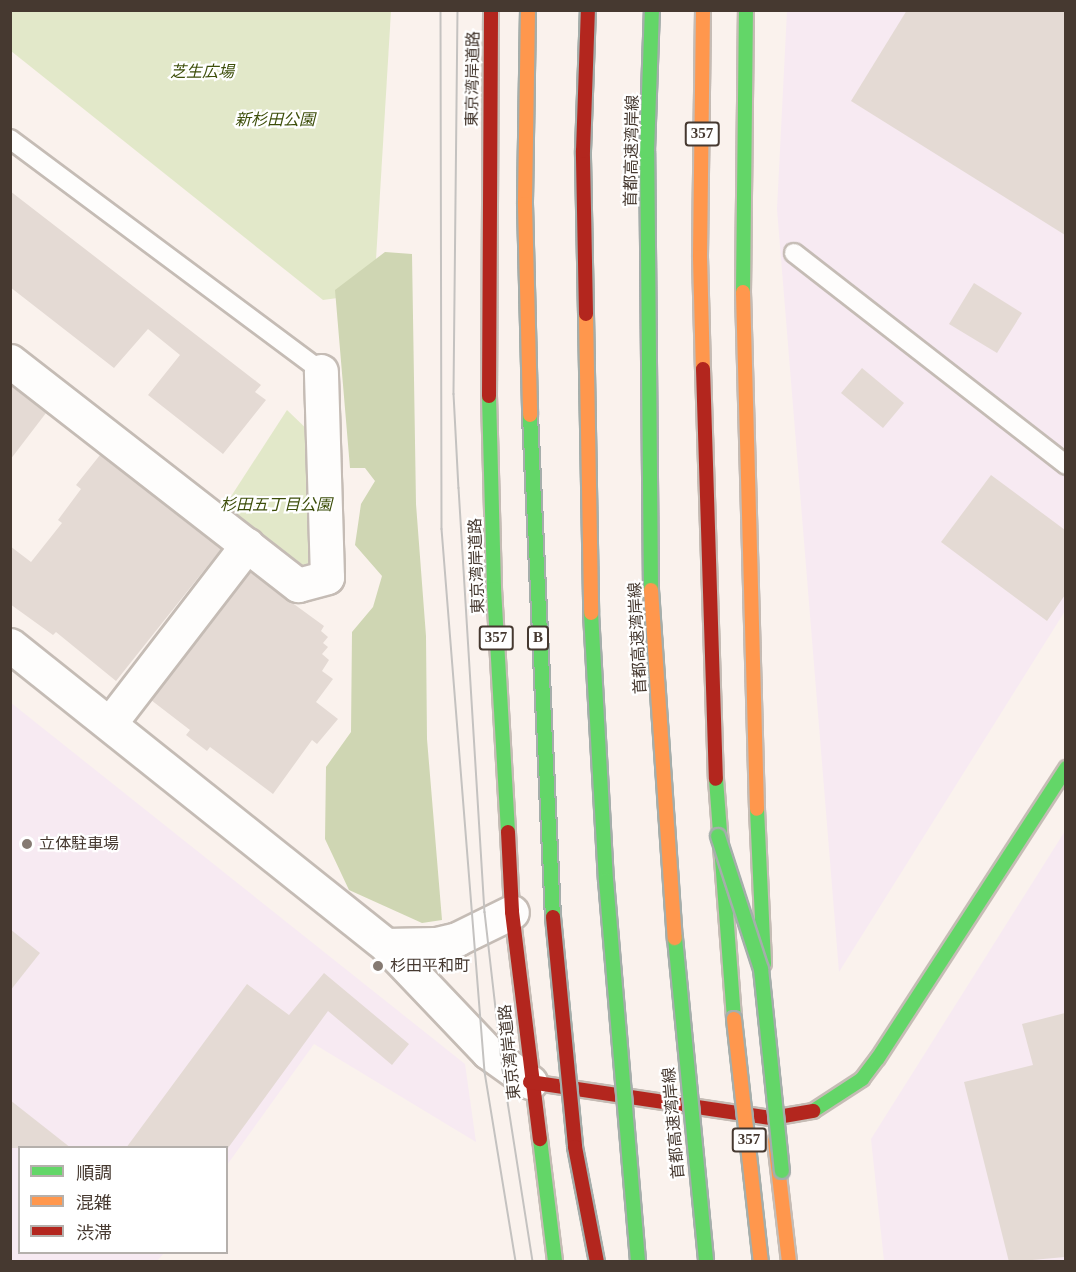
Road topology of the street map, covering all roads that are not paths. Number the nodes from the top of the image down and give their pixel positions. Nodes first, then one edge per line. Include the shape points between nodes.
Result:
1 (491, 10) edge
2 (528, 10) edge
3 (588, 10) edge
4 (652, 10) edge
5 (703, 10) edge
6 (746, 10) edge
7 (10, 139) edge
8 (794, 253) dead end
9 (10, 361) edge
10 (321, 371) joint
11 (1065, 465) edge
12 (247, 545) junction
13 (10, 645) edge
14 (110, 723) junction
15 (1065, 768) edge
16 (718, 836) junction
17 (512, 912) junction
18 (386, 945) junction
19 (530, 1082) junction
20 (772, 1118) junction
21 (555, 1262) edge
22 (597, 1262) edge
23 (638, 1262) edge
24 (706, 1262) edge
25 (761, 1262) edge
26 (789, 1262) edge

1 - 17 main road, 東京湾岸道路 / 357 via 489,368 493,577
2 - 22 main road, B, bridge via 525,204 530,469 549,869 575,1147
3 - 23 main road, bridge via 583,151 590,596 606,880
4 - 24 main road, 首都高速湾岸線, bridge via 647,151 651,585 670,890
5 - 16 main road, 357 via 700,257
6 - 20 main road, 357 via 742,369 751,682
7 - 10 lane
8 - 11 lane
9 - 12 street
10 - 12 street via 327,577 298,585
12 - 14 street
13 - 14 street
14 - 18 street
15 - 20 main road via 862,1079 838,1098 809,1113
16 - 25 main road, 357, bridge
16 - 26 main road, bridge via 761,969
17 - 18 street via 457,939 436,944
17 - 19 main road, 東京湾岸道路 / 357
18 - 19 street via 488,1052
19 - 20 main road
19 - 21 main road, 東京湾岸道路 / 357
20 - 26 main road, 357

